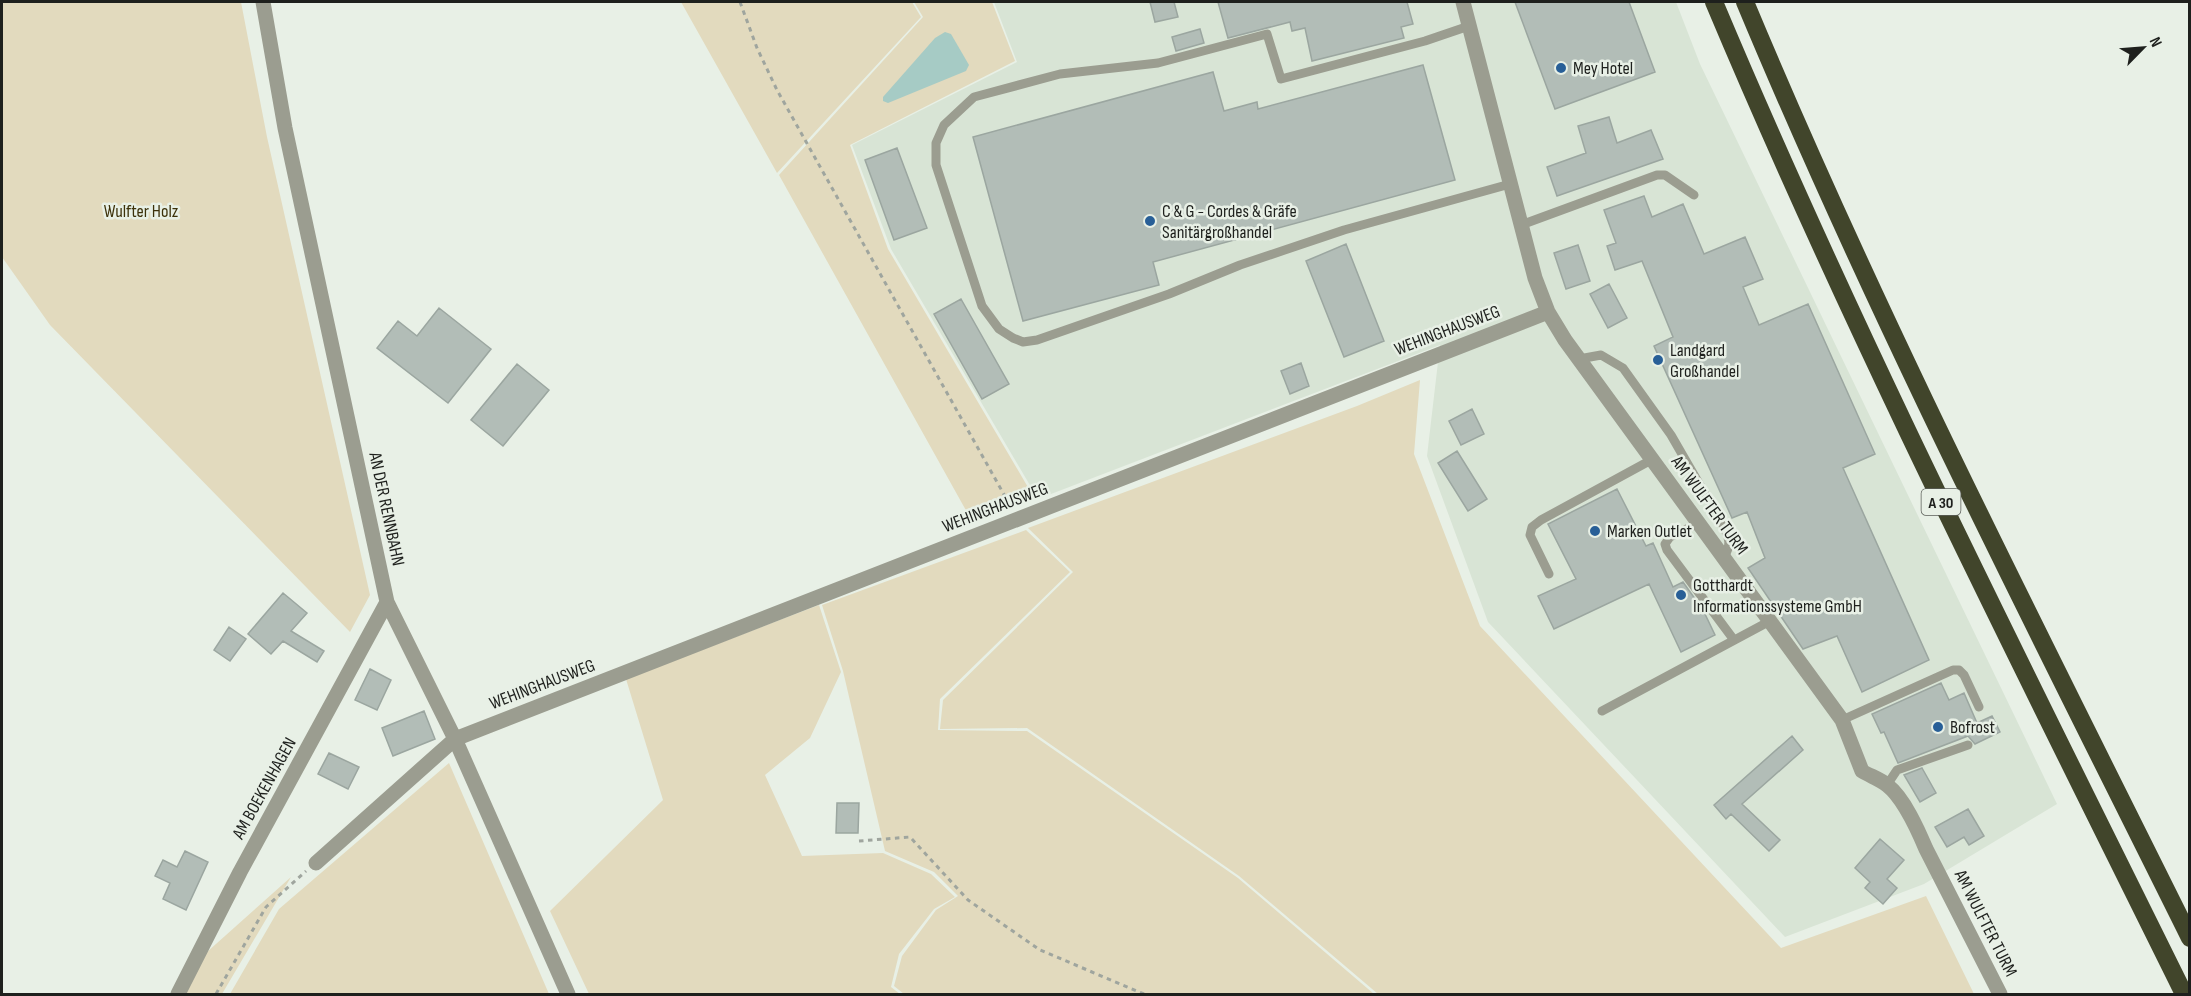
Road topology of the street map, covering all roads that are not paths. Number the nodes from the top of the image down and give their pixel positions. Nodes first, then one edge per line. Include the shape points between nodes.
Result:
1 (263, 2) edge
2 (1463, 2) edge
3 (1714, 2) edge
4 (1745, 2) edge
5 (1755, 2) edge
6 (1469, 26) junction
7 (1762, 43) junction
8 (1510, 184) junction
9 (1694, 195) dead end
10 (1521, 225) junction
11 (1548, 312) junction
12 (1579, 359) junction
13 (1653, 459) junction
14 (1699, 523) junction
15 (1724, 557) junction
16 (1549, 574) dead end
17 (387, 602) junction
18 (1770, 621) junction
19 (1734, 640) junction
20 (1979, 707) dead end
21 (1602, 711) dead end
22 (1842, 720) junction
23 (455, 739) junction
24 (1968, 745) dead end
25 (1887, 784) junction
26 (316, 863) road end
27 (2190, 938) edge
28 (178, 994) edge
29 (568, 994) edge
30 (2000, 994) edge
31 (2184, 994) edge

1 - 17 street, AN DER RENNBAHN via 285,129
2 - 6 street, AM WULFTER TURM
3 - 31 highway, A 30 via 1840,289
4 - 7 highway, A 30
5 - 7 highway
6 - 8 street, AM WULFTER TURM
6 - 8 lane via 1281,79 1267,34 1158,63 1060,74 974,97 944,125 936,143 936,165 982,306 999,328 1023,342 1344,230
7 - 27 highway, A 30 via 1917,387
8 - 10 street, AM WULFTER TURM
9 - 10 lane via 1665,175 1657,175
10 - 11 street, AM WULFTER TURM
11 - 12 street, AM WULFTER TURM
11 - 23 street, WEHINGHAUSWEG
12 - 13 street, AM WULFTER TURM
12 - 15 lane via 1601,355 1623,368 1671,435 1723,525 1730,548
13 - 14 street, AM WULFTER TURM
13 - 16 lane via 1532,527 1530,535
14 - 15 street, AM WULFTER TURM
14 - 19 lane via 1670,537 1665,544
15 - 18 street, AM WULFTER TURM
17 - 23 street, AN DER RENNBAHN
17 - 28 street, AM BOEKENHAGEN
18 - 19 lane
18 - 22 street, AM WULFTER TURM
19 - 21 lane
20 - 22 lane via 1964,675 1953,670
22 - 25 street, AM WULFTER TURM via 1862,771
23 - 26 street
23 - 29 street, AN DER RENNBAHN
24 - 25 lane via 1897,770
25 - 30 street, AM WULFTER TURM via 1919,832

